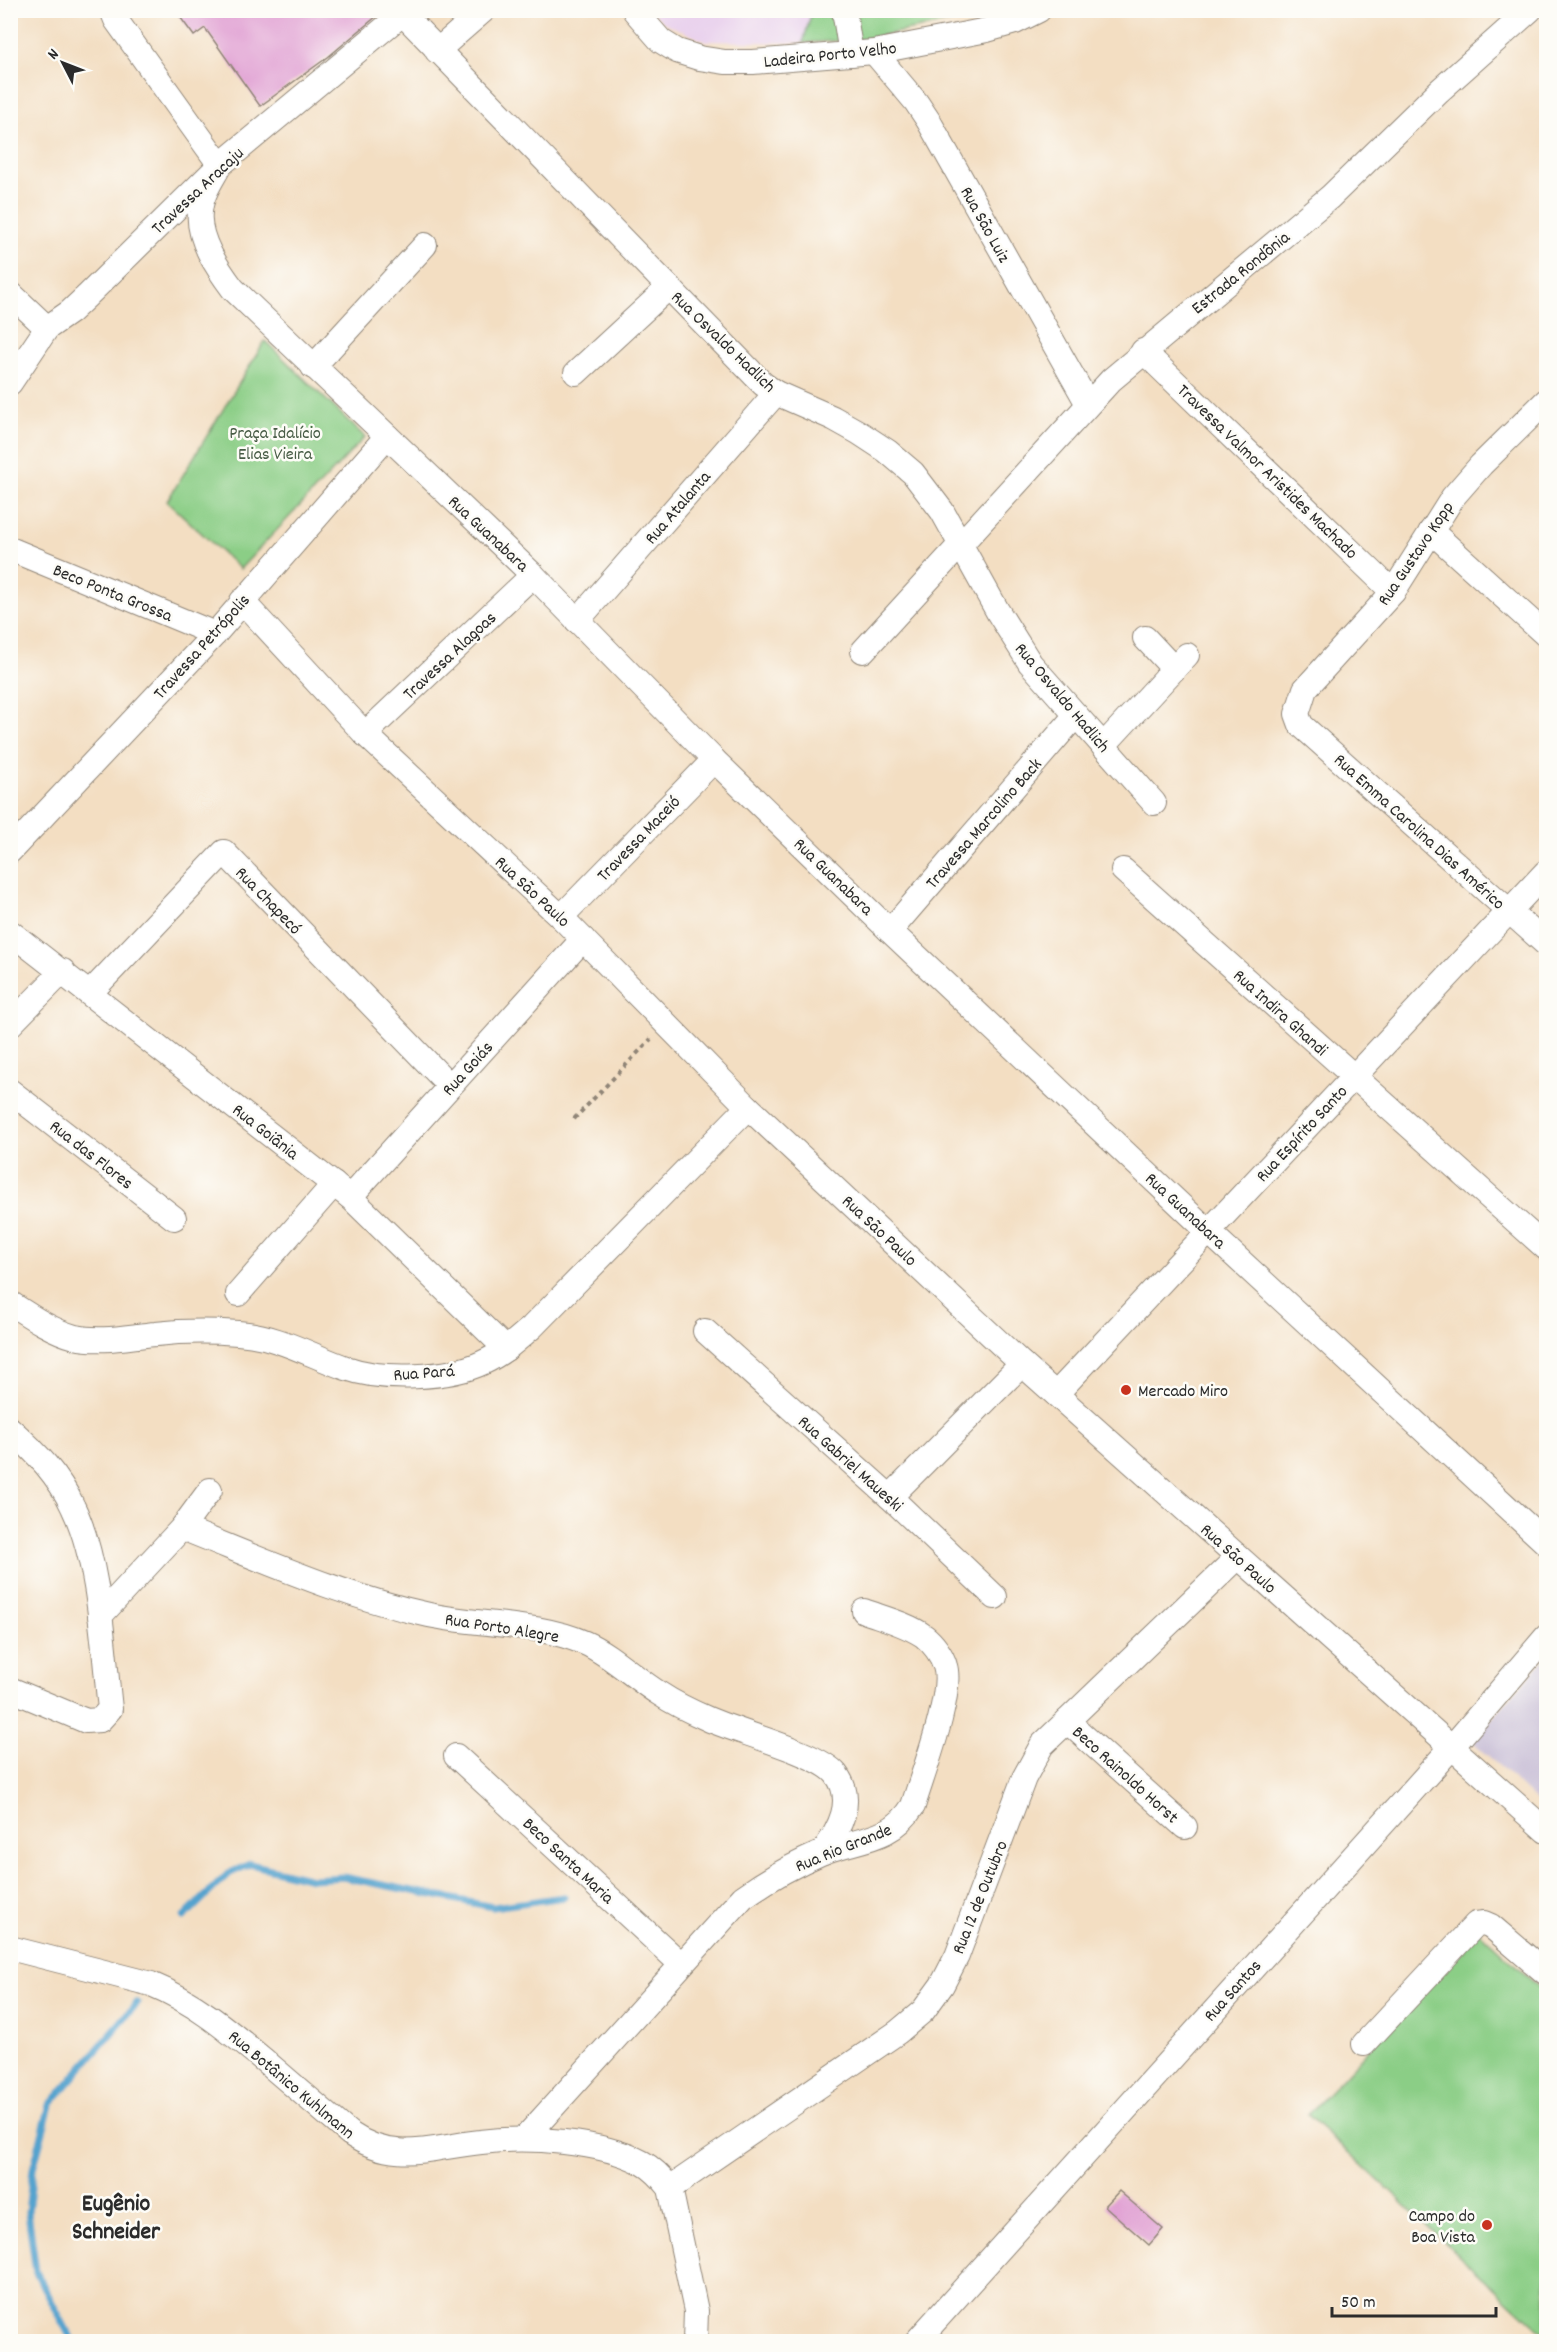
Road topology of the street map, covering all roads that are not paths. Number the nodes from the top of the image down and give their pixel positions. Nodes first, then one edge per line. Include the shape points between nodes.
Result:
1 (112, 10) edge
2 (484, 10) edge
3 (634, 10) edge
4 (844, 10) edge
5 (1039, 10) edge
6 (1530, 10) edge
7 (401, 12) edge
8 (437, 51) junction
9 (862, 53) junction
10 (220, 165) junction
11 (425, 245) dead end
12 (669, 286) junction
13 (10, 293) edge
14 (47, 328) junction
15 (1143, 351) junction
16 (313, 367) junction
17 (576, 373) dead end
18 (10, 383) edge
19 (776, 393) junction
20 (1546, 401) edge
21 (1088, 404) junction
22 (387, 436) junction
23 (1431, 531) junction
24 (960, 543) junction
25 (11, 551) edge
26 (533, 575) junction
27 (1393, 592) junction
28 (242, 601) junction
29 (578, 621) junction
30 (215, 634) junction
31 (1546, 635) edge
32 (1145, 638) dead end
33 (863, 651) dead end
34 (1297, 714) joint
35 (1076, 716) junction
36 (365, 734) junction
37 (1103, 746) junction
38 (714, 760) junction
39 (1154, 803) dead end
40 (10, 850) edge
41 (1123, 870) dead end
42 (1546, 872) edge
43 (1510, 911) junction
44 (561, 917) junction
45 (890, 931) junction
46 (10, 932) edge
47 (583, 939) junction
48 (1546, 944) edge
49 (63, 971) junction
50 (90, 993) junction
51 (10, 1024) edge
52 (1354, 1077) junction
53 (450, 1086) junction
54 (10, 1091) edge
55 (748, 1107) junction
56 (342, 1190) junction
57 (174, 1218) dead end
58 (1209, 1232) junction
59 (1546, 1248) edge
60 (238, 1294) dead end
61 (10, 1303) edge
62 (705, 1330) dead end
63 (506, 1349) junction
64 (1023, 1364) junction
65 (1056, 1394) junction
66 (10, 1429) edge
67 (210, 1490) dead end
68 (890, 1497) junction
69 (182, 1528) junction
70 (1546, 1543) edge
71 (1238, 1557) junction
72 (995, 1597) dead end
73 (864, 1611) dead end
74 (100, 1616) junction
75 (1546, 1637) edge
76 (10, 1689) edge
77 (1067, 1721) junction
78 (1452, 1747) junction
79 (456, 1756) dead end
80 (1185, 1827) dead end
81 (1546, 1831) edge
82 (823, 1852) junction
83 (10, 1948) edge
84 (681, 1964) junction
85 (1546, 1973) edge
86 (1364, 2044) dead end
87 (524, 2139) junction
88 (670, 2188) junction
89 (695, 2342) edge
90 (916, 2342) edge

1 - 10 street
2 - 8 street
3 - 9 street, Ladeira Porto Velho via 661,41 699,58 753,62
4 - 9 street
5 - 9 street, Ladeira Porto Velho via 987,30
6 - 15 street, Estrada Rondônia via 1330,197
7 - 8 street, Rua Osvaldo Hadlich
7 - 10 street, Travessa Aracaju
8 - 12 street, Rua Osvaldo Hadlich
9 - 21 street, Rua São Luiz via 910,94 927,120
10 - 14 street, Travessa Aracaju via 87,296
10 - 16 street, Rua Guanabara via 200,213 210,254 233,289
11 - 16 street
12 - 17 street
12 - 19 street, Rua Osvaldo Hadlich
13 - 14 street
14 - 18 street, Travessa Aracaju
15 - 21 street, Estrada Rondônia
15 - 27 street, Travessa Valmor Aristides Machado
16 - 22 street, Rua Guanabara
19 - 24 street, Rua Osvaldo Hadlich via 833,418 887,451 929,492
19 - 29 street, Rua Atalanta
20 - 23 street, Rua Gustavo Kopp via 1481,465
21 - 24 street, Estrada Rondônia
22 - 26 street, Rua Guanabara
22 - 28 street, Travessa Petrópolis
23 - 27 street, Rua Gustavo Kopp
23 - 31 street
24 - 33 street, Estrada Rondônia
24 - 35 street, Rua Osvaldo Hadlich via 1015,642
25 - 30 street, Beco Ponta Grossa
26 - 29 street, Rua Guanabara
26 - 36 street, Travessa Alagoas
27 - 34 street, Rua Gustavo Kopp via 1305,689
28 - 30 street, Travessa Petrópolis
28 - 36 street, Rua São Paulo
29 - 38 street, Rua Guanabara
30 - 40 street, Travessa Petrópolis
32 - 37 street via 1181,662
34 - 43 street, Rua Emma Carolina Dias Américo via 1301,725
35 - 37 street, Rua Osvaldo Hadlich
35 - 45 street, Travessa Marcolino Back
36 - 44 street, Rua São Paulo
37 - 39 street, Rua Osvaldo Hadlich
38 - 44 street, Travessa Maceió
38 - 45 street, Rua Guanabara
41 - 52 street, Rua Indira Ghandi
42 - 43 street, Rua Espírito Santo
43 - 48 street, Rua Emma Carolina Dias Américo
43 - 52 street, Rua Espírito Santo
44 - 47 street, Rua São Paulo
45 - 58 street, Rua Guanabara
46 - 49 street, Rua Goiânia
47 - 53 street, Rua Goiás
47 - 55 street, Rua São Paulo
49 - 50 street, Rua Goiânia
49 - 51 street
50 - 53 street, Rua Chapecó via 224,852
50 - 56 street, Rua Goiânia
52 - 58 street, Rua Espírito Santo
52 - 59 street, Rua Indira Ghandi
53 - 56 street, Rua Goiás
54 - 57 street, Rua das Flores
55 - 63 street, Rua Pará via 565,1295
55 - 64 street, Rua São Paulo
56 - 60 street, Rua Goiás
56 - 63 street, Rua Goiânia
58 - 65 street, Rua Espírito Santo
58 - 70 street, Rua Guanabara
61 - 63 street, Rua Pará via 49,1327 74,1336 95,1339 167,1333 241,1333 297,1346 346,1368 397,1376 452,1372 484,1363
62 - 68 street, Rua Gabriel Maueski
64 - 65 street, Rua São Paulo
64 - 68 street
65 - 71 street, Rua São Paulo
66 - 74 street via 46,1463 74,1507
67 - 69 street
68 - 72 street, Rua Gabriel Maueski
69 - 74 street
69 - 82 street, Rua Porto Alegre via 391,1606 467,1622 537,1629 586,1644 685,1708 802,1754 835,1773 843,1785 844,1816
71 - 77 street, Rua 12 de Outubro
71 - 78 street, Rua São Paulo
73 - 82 street, Rua Rio Grande via 924,1636 939,1652 946,1668 946,1686 914,1806 905,1820 877,1836
74 - 76 street via 110,1709 100,1720 86,1721
75 - 78 street, Rua Santos
77 - 80 street, Beco Rainoldo Horst
77 - 88 street, Rua 12 de Outubro via 1042,1744 1033,1759 957,1956 923,2011
78 - 81 street, Rua São Paulo
78 - 90 street, Rua Santos
79 - 84 street, Beco Santa Maria
82 - 84 street, Rua Rio Grande via 742,1897
83 - 87 street, Rua Botânico Kuhlmann via 173,1993 227,2030 349,2133 378,2149 416,2151
84 - 87 street, Rua Rio Grande
85 - 86 street via 1491,1926 1476,1924
87 - 88 street, Rua Botânico Kuhlmann via 623,2155 644,2163 661,2175
88 - 89 street via 694,2299

